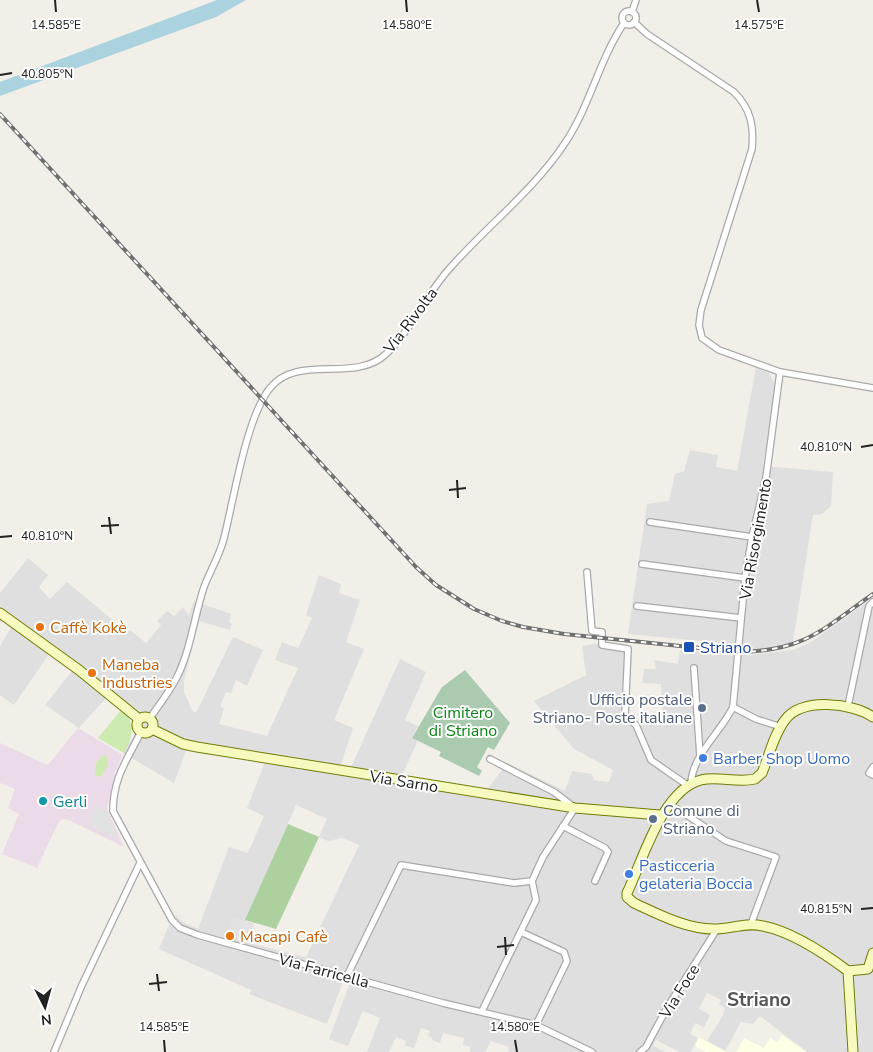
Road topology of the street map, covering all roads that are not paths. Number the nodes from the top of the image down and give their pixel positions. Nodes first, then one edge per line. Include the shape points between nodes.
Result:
1 (636, 0) edge
2 (632, 12) junction
3 (634, 22) junction
4 (624, 23) junction
5 (780, 372) junction
6 (873, 388) edge
7 (650, 522) dead end
8 (752, 537) junction
9 (642, 564) dead end
10 (587, 572) dead end
11 (745, 578) junction
12 (873, 602) edge
13 (637, 606) dead end
14 (0, 613) edge
15 (741, 618) junction
16 (694, 668) dead end
17 (848, 706) junction
18 (733, 707) junction
19 (873, 716) edge
20 (150, 718) junction
21 (139, 719) junction
22 (781, 727) junction
23 (152, 729) junction
24 (141, 732) junction
25 (700, 756) junction
26 (490, 759) dead end
27 (873, 768) edge
28 (873, 775) edge
29 (689, 784) junction
30 (670, 804) junction
31 (575, 808) junction
32 (660, 815) junction
33 (564, 826) junction
34 (140, 863) junction
35 (532, 880) junction
36 (595, 881) dead end
37 (751, 924) junction
38 (718, 929) junction
39 (521, 932) junction
40 (873, 953) edge
41 (870, 970) edge
42 (848, 971) junction
43 (347, 976) junction
44 (482, 1011) junction
45 (536, 1025) junction
46 (54, 1052) edge
47 (592, 1052) edge
48 (640, 1052) edge
49 (853, 1052) edge

1 - 2 street
2 - 3 street via 636,17
2 - 4 street via 626,11 622,15
3 - 4 street
3 - 5 street via 734,92 749,114 754,131 752,150 711,276 699,332 706,344 712,347
4 - 20 street, Via Rivolta via 614,37 578,122 564,144 539,175 448,270 385,355 361,367 291,374 270,388 249,436 224,541 194,617 184,659 176,679
5 - 6 street
5 - 8 street, Via Risorgimento via 766,478
7 - 8 street
8 - 11 street, Via Risorgimento
9 - 11 street
10 - 29 street via 592,631 602,632 602,645 628,649 625,716 636,725 651,760
11 - 15 street, Via Risorgimento
12 - 17 street via 869,606
13 - 15 street
14 - 21 main road via 79,670
15 - 18 street, Via Risorgimento
16 - 25 street
17 - 19 main road
17 - 22 main road via 821,704 804,708 793,712
18 - 22 street
18 - 25 street, Via Risorgimento via 726,723
20 - 21 main road
20 - 23 main road
21 - 24 main road via 137,726
22 - 29 main road via 762,773 755,779 702,780
23 - 24 main road
23 - 31 main road, Via Sarno via 197,747
24 - 34 street, Via Farricella via 118,777 113,798 113,811
25 - 29 street, Via Risorgimento
26 - 31 street via 554,792
27 - 28 street via 870,773
29 - 30 main road, Via Risorgimento
30 - 32 main road, Via Risorgimento
30 - 37 street via 726,841 776,857
31 - 32 main road, Via Sarno
31 - 33 street
32 - 38 main road via 627,897 683,924
33 - 35 street
33 - 36 street via 608,852
34 - 43 street, Via Farricella via 172,920 180,928
34 - 46 street
35 - 39 street via 536,900
35 - 43 street via 514,883 400,865
37 - 38 main road
37 - 42 main road via 796,939
38 - 48 street, Via Foce
39 - 44 street
39 - 45 street via 564,952 567,961
40 - 41 main road
41 - 42 main road
42 - 49 main road
43 - 44 street, Via Farricella
44 - 45 street, Via Farricella
45 - 47 street, Via Farricella

